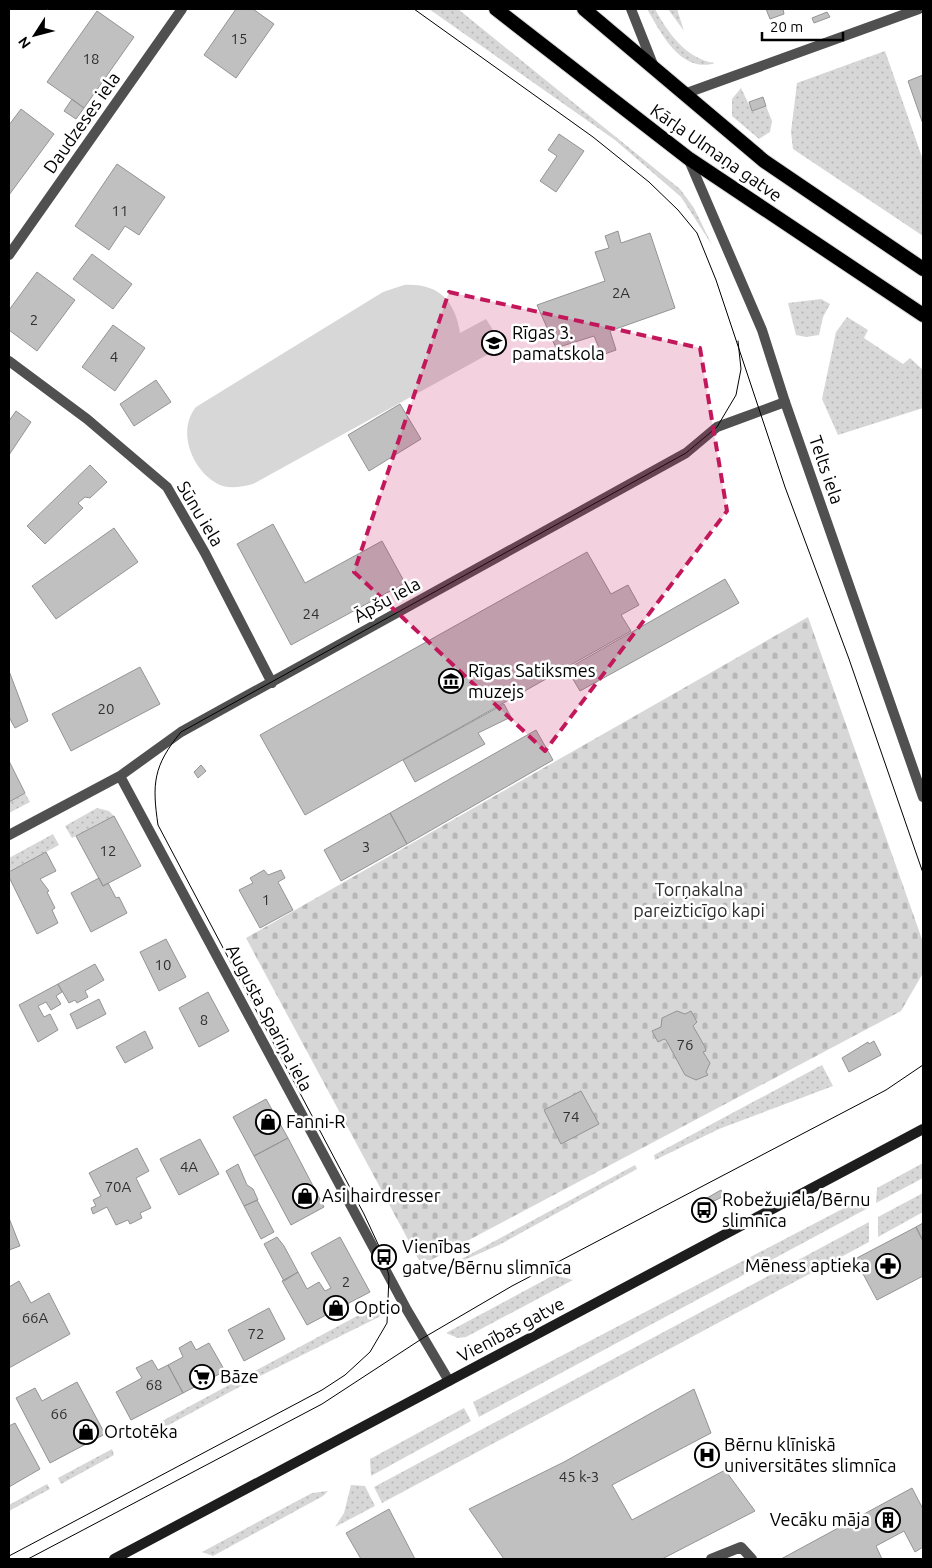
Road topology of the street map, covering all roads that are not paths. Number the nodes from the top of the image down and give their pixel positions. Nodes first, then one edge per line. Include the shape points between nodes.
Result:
1 (182, 9) edge
2 (496, 9) edge
3 (584, 9) edge
4 (631, 9) edge
5 (919, 9) edge
6 (654, 68) junction
7 (684, 94) junction
8 (688, 158) junction
9 (9, 255) edge
10 (923, 269) edge
11 (923, 315) edge
12 (9, 361) edge
13 (785, 402) junction
14 (272, 683) junction
15 (120, 776) junction
16 (923, 796) edge
17 (9, 835) edge
18 (923, 1129) edge
19 (449, 1381) junction
20 (114, 1559) edge
21 (711, 1559) edge
22 (752, 1559) edge

1 - 9 street, Daudzeses iela
2 - 8 highway, Kārļa Ulmaņa gatve
3 - 6 highway, Kārļa Ulmaņa gatve
4 - 6 street
5 - 7 street
6 - 7 highway, Kārļa Ulmaņa gatve
7 - 10 highway, Kārļa Ulmaņa gatve via 764,161
8 - 11 highway, Kārļa Ulmaņa gatve
8 - 13 street, Telts iela via 762,330
12 - 14 street, Sūnu iela via 87,418 167,487
13 - 14 street, Āpšu iela via 717,427 686,453
13 - 16 street, Telts iela
14 - 15 street, Āpšu iela via 181,732
15 - 17 street, Āpšu iela
15 - 19 street, Augusta Spariņa iela
18 - 19 main road, Vienības gatve
19 - 20 main road, Vienības gatve
21 - 22 street via 741,1547

